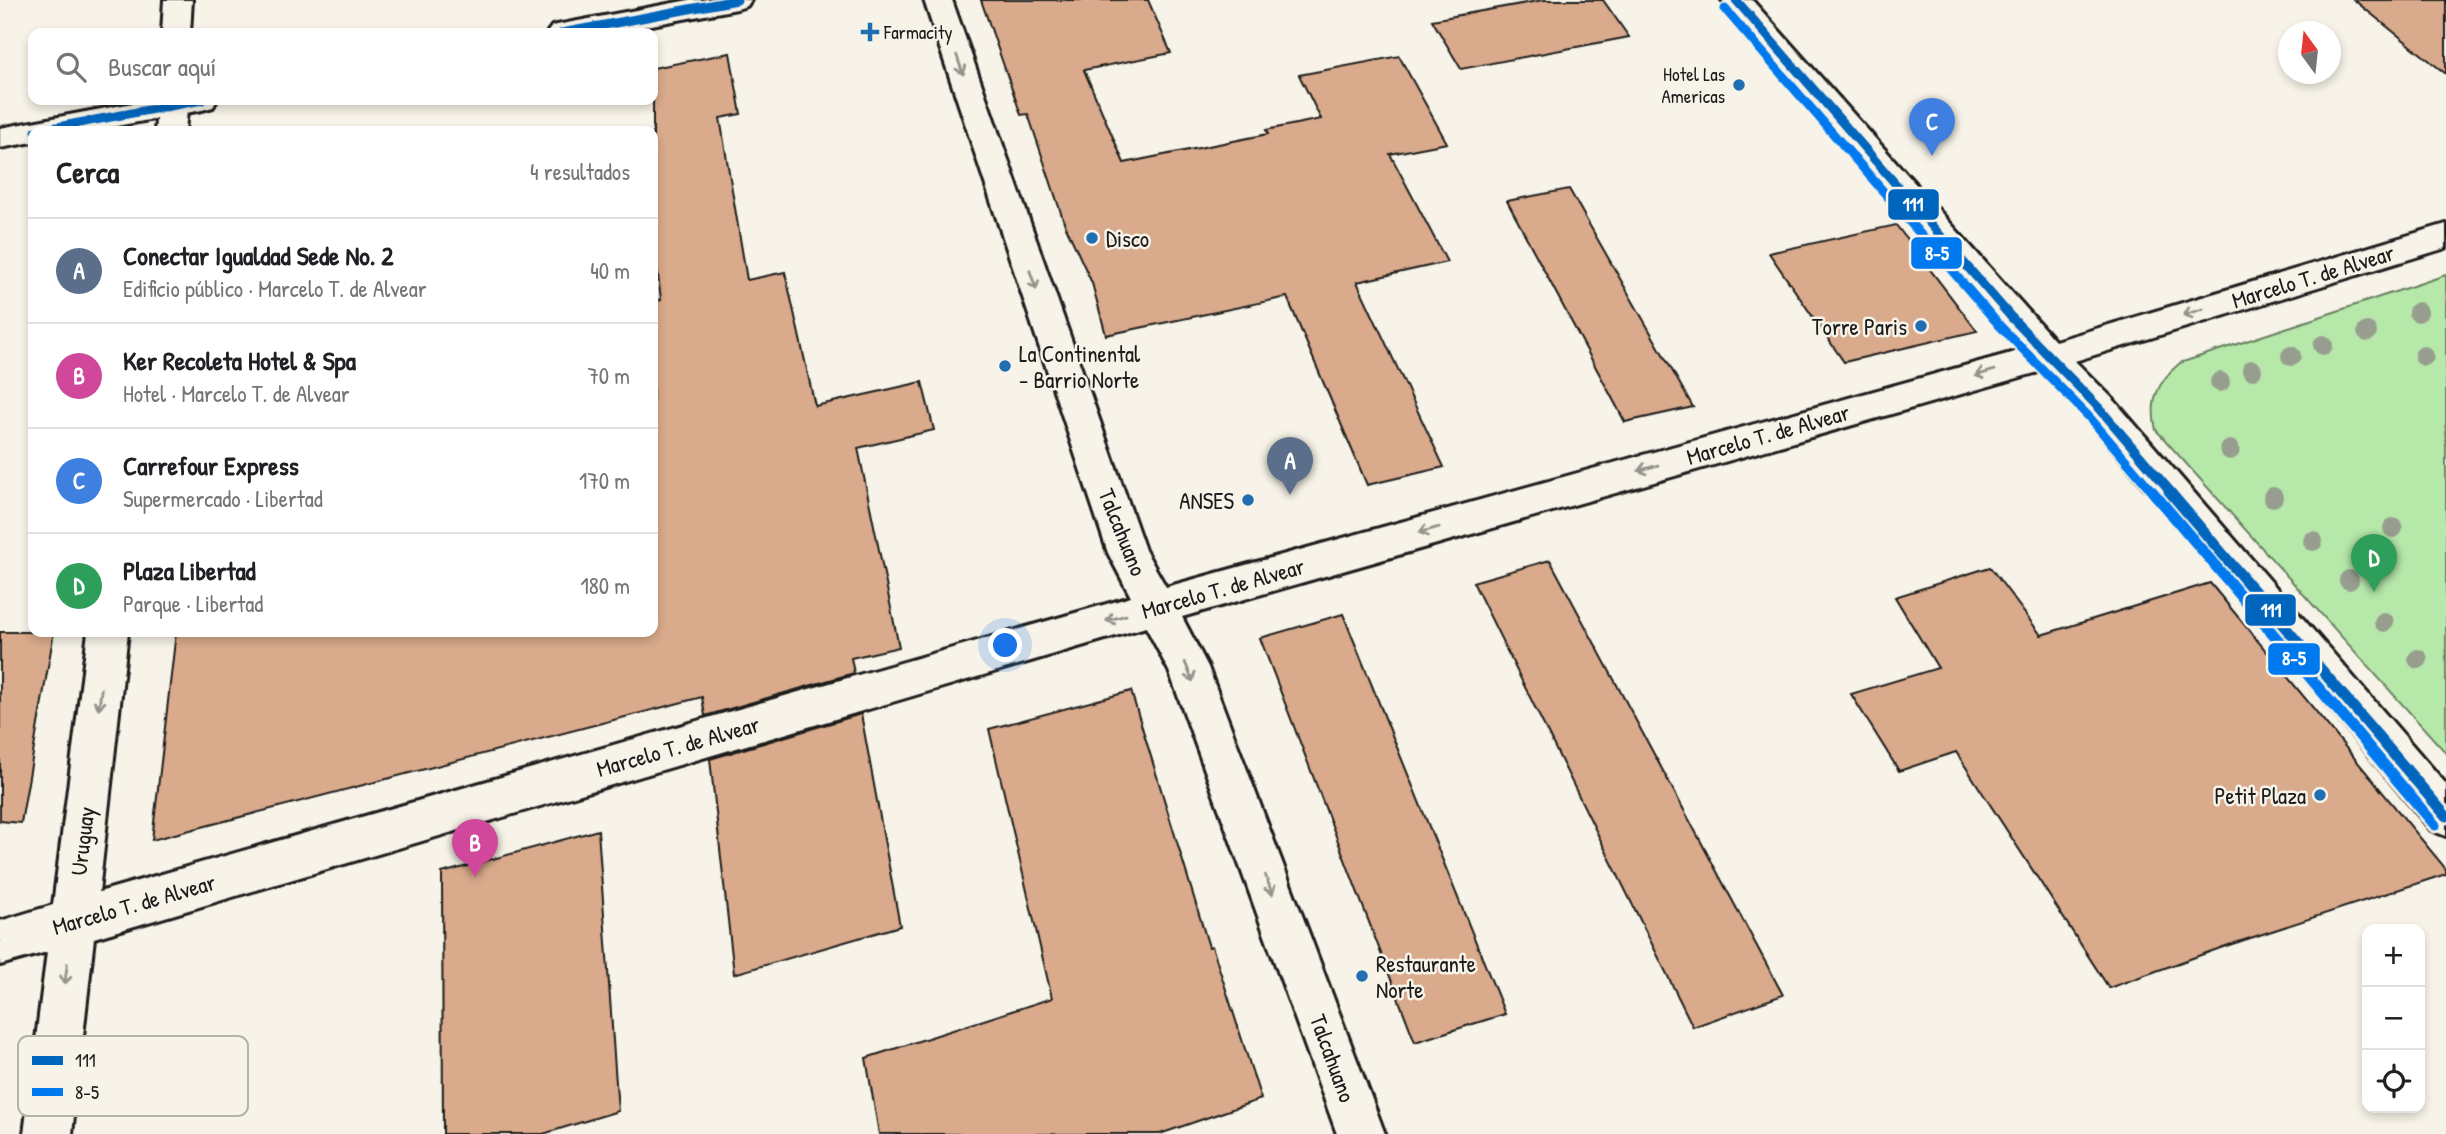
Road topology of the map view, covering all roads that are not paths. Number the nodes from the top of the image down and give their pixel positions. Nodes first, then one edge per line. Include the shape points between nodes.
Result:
1 (178, 0) edge
2 (737, 0) edge
3 (938, 0) edge
4 (1736, 0) edge
5 (176, 28) edge
6 (589, 28) edge
7 (179, 109) edge
8 (73, 126) edge
9 (28, 133) edge
10 (0, 138) edge
11 (2446, 236) edge
12 (2051, 355) junction
13 (1156, 607) junction
14 (107, 637) edge
15 (2446, 816) edge
16 (72, 922) junction
17 (0, 943) edge
18 (59, 1036) edge
19 (50, 1116) edge
20 (48, 1134) edge
21 (1362, 1134) edge

1 - 5 street
2 - 6 street
3 -> 13 street, Talcahuano via 1127,553
4 - 12 street via 2011,317
7 - 8 street
9 - 10 street
11 -> 12 street, Marcelo T. de Alvear
12 -> 13 street, Marcelo T. de Alvear
12 - 15 street
13 -> 16 street, Marcelo T. de Alvear
13 -> 21 street, Talcahuano via 1188,667
14 -> 16 street, Uruguay
16 - 17 street, Marcelo T. de Alvear
16 -> 18 street, Uruguay
19 -> 20 street, Uruguay

